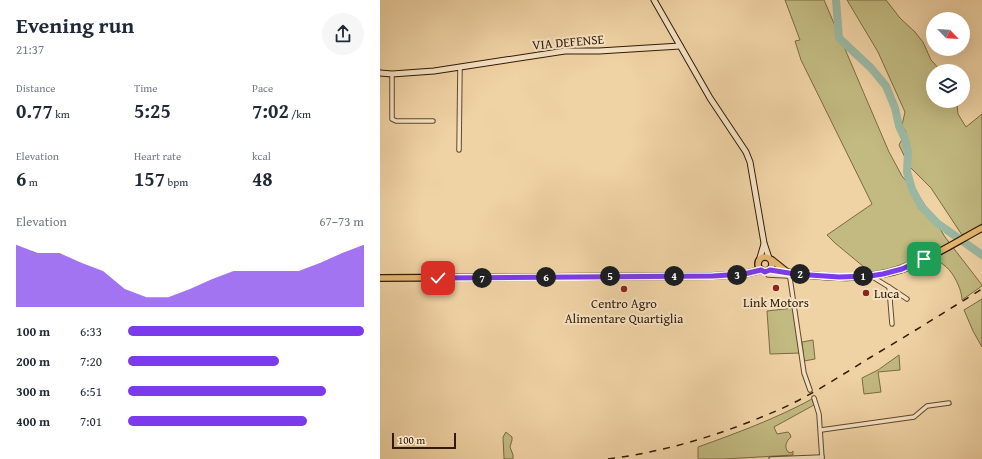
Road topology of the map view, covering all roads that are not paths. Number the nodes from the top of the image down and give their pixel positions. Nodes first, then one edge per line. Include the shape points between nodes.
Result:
1 (654, 0) edge
2 (680, 46) junction
3 (460, 67) junction
4 (380, 73) edge
5 (392, 74) junction
6 (433, 121) dead end
7 (458, 150) dead end
8 (982, 228) edge
9 (764, 243) junction
10 (770, 259) junction
11 (759, 262) junction
12 (766, 271) junction
13 (789, 273) junction
14 (744, 274) junction
15 (872, 275) junction
16 (380, 278) edge
17 (889, 287) junction
18 (907, 299) dead end
19 (892, 324) dead end
20 (810, 390) tunnel mouth
21 (814, 398) tunnel mouth
22 (949, 403) dead end
23 (820, 430) junction
24 (822, 458) edge
25 (771, 459) edge

1 - 2 main road
2 - 3 main road, VIA DEFENSE via 566,51
2 - 9 main road via 710,98 746,152
3 - 5 main road, VIA DEFENSE via 422,73
3 - 7 street
4 - 5 main road, VIA DEFENSE
5 - 6 street via 392,119
8 - 15 main road via 902,269
9 - 10 main road
9 - 11 main road
10 - 11 main road via 765,257
10 - 12 main road via 772,265
10 - 13 main road
11 - 12 main road via 758,267
11 - 14 main road
12 - 13 main road
12 - 14 main road
12 - 20 street via 768,275 790,278 804,373
13 - 15 main road via 839,277
14 - 16 main road
15 - 17 street
17 - 18 street
17 - 19 street
21 - 23 street
22 - 23 street via 927,406 914,417
23 - 24 street
24 - 25 street

